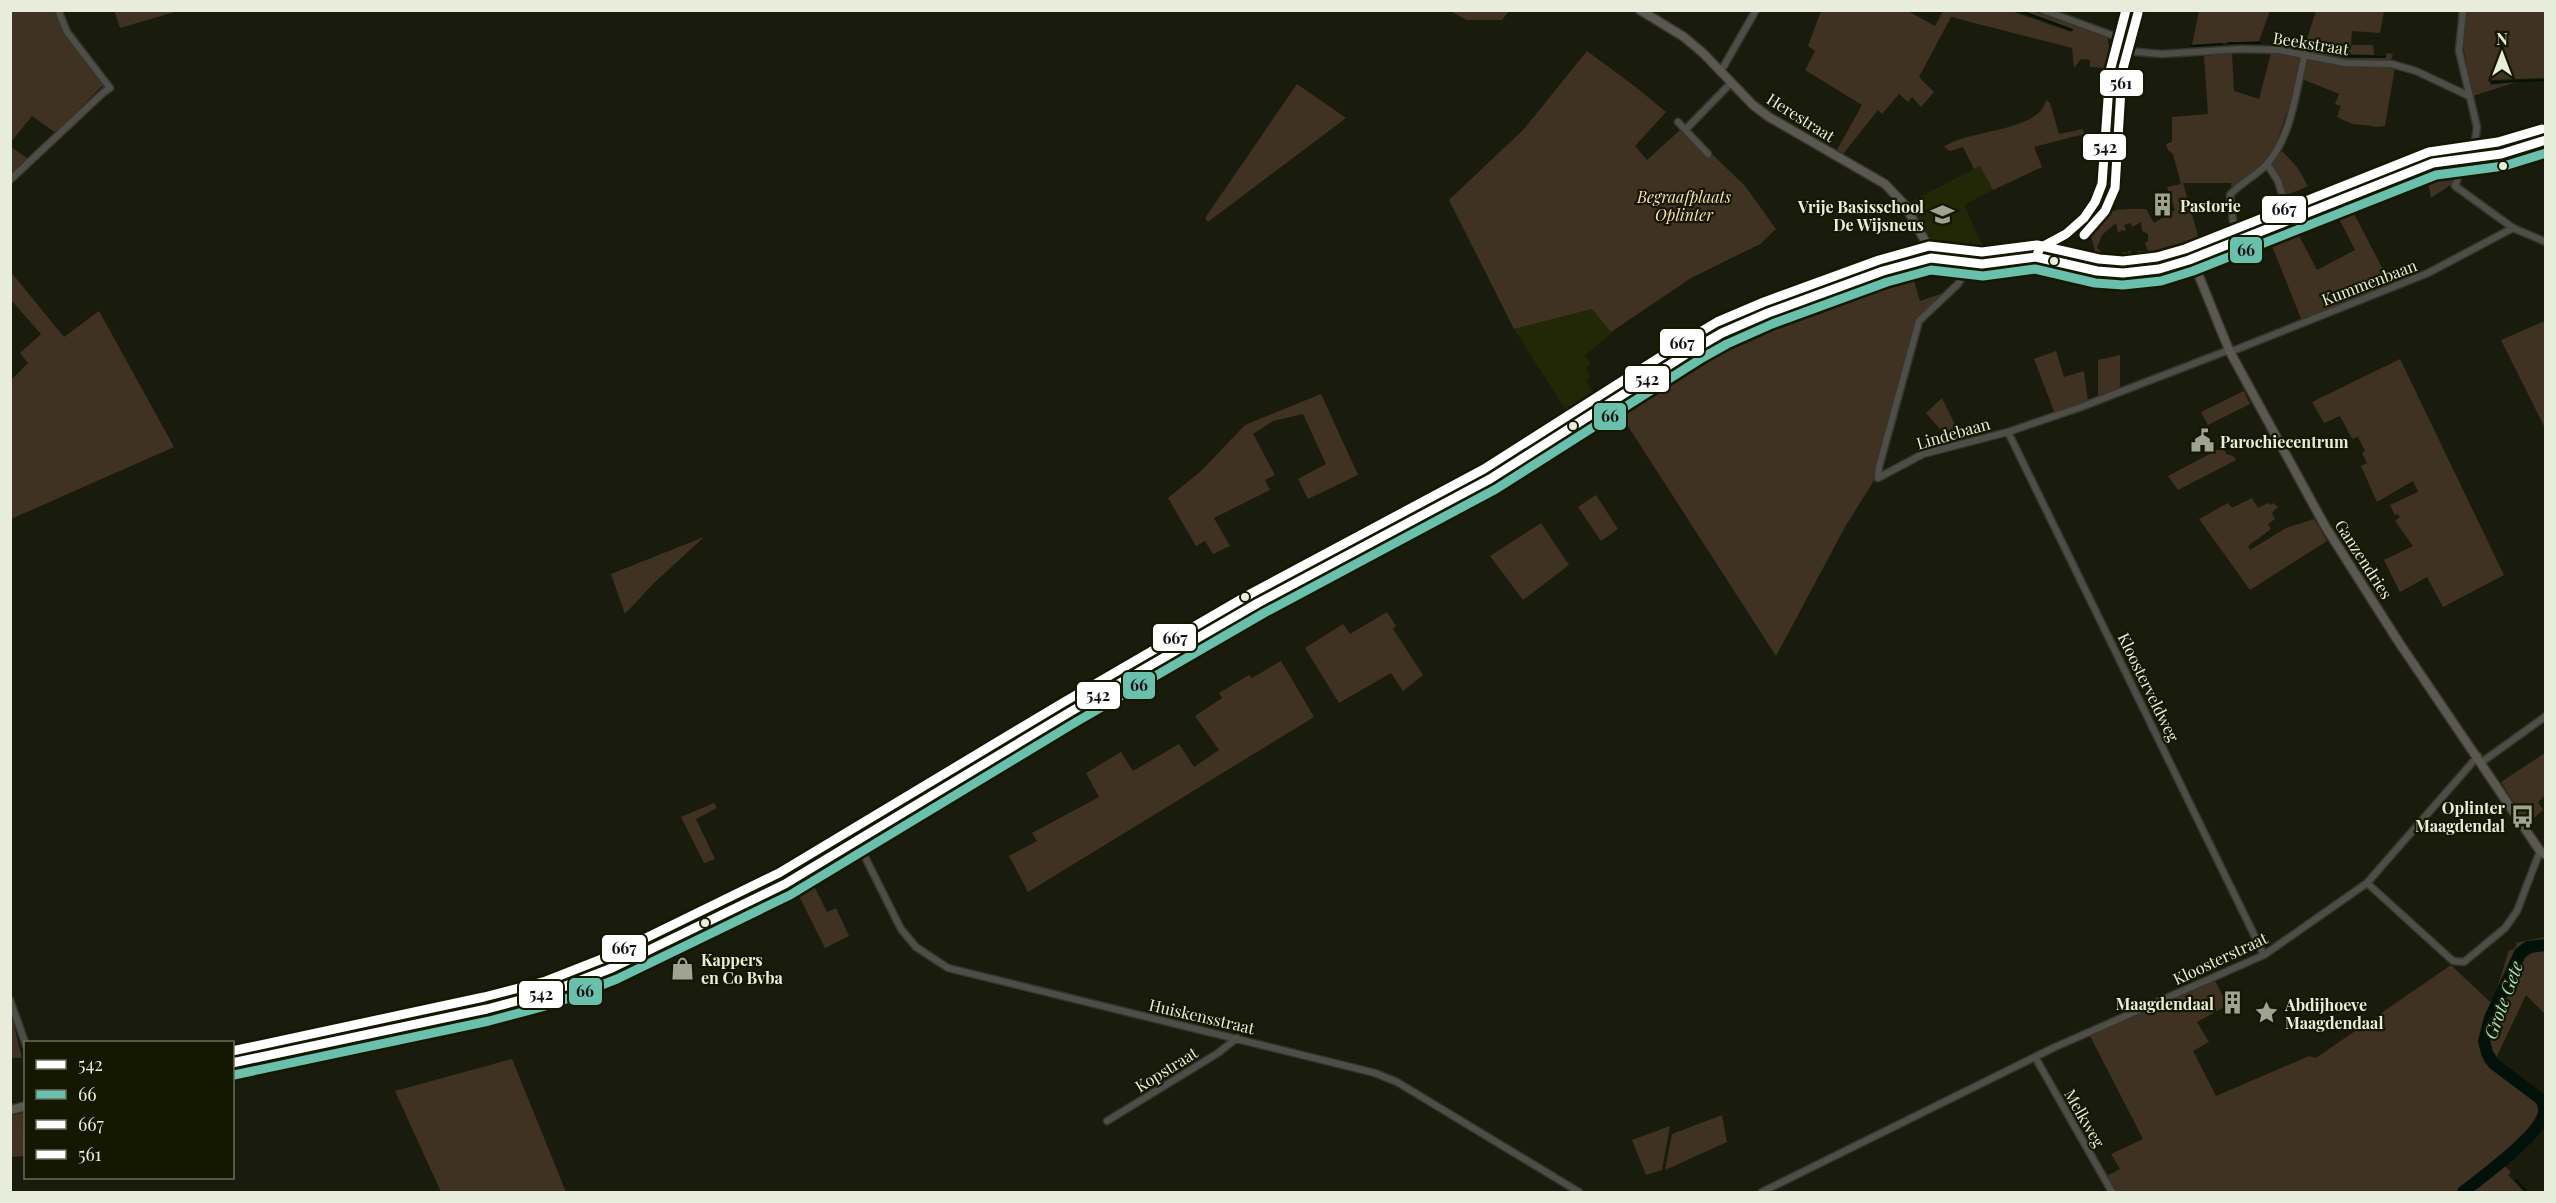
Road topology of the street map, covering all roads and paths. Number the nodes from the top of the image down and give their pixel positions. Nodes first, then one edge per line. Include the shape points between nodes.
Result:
1 (58, 10) edge
2 (1640, 10) edge
3 (1756, 10) edge
4 (2043, 10) edge
5 (2126, 10) edge
6 (2463, 10) edge
7 (2117, 37) junction
8 (2114, 50) junction
9 (2305, 54) junction
10 (1721, 71) junction
11 (1731, 82) junction
12 (2469, 96) junction
13 (1678, 122) dead end
14 (1686, 129) junction
15 (2546, 140) edge
16 (1708, 154) dead end
17 (2468, 157) junction
18 (2267, 164) junction
19 (10, 180) edge
20 (2290, 220) junction
21 (2513, 228) junction
22 (2239, 239) junction
23 (2546, 242) edge
24 (2036, 257) junction
25 (1931, 258) junction
26 (2192, 259) junction
27 (1967, 263) junction
28 (2229, 350) junction
29 (2008, 432) junction
30 (2546, 717) edge
31 (2480, 759) junction
32 (857, 841) junction
33 (2543, 853) edge
34 (2367, 883) junction
35 (2264, 955) junction
36 (10, 1000) edge
37 (1237, 1038) junction
38 (25, 1041) edge
39 (2035, 1057) junction
40 (234, 1063) edge
41 (1107, 1121) dead end
42 (1579, 1192) edge
43 (1762, 1192) edge
44 (2112, 1192) edge

1 - 19 street via 67,32 110,88
2 - 10 street, Herestraat via 1684,37
3 - 10 street
4 - 7 street
5 - 7 street
6 - 12 street via 2459,51
7 - 8 street
8 - 9 street, Beekstraat via 2162,54 2261,49
8 - 24 street via 2103,185 2085,216 2063,237 2040,248
9 - 12 street, Beekstraat via 2345,63 2405,67
9 - 18 street via 2286,129
10 - 11 street, Herestraat
11 - 14 street
11 - 25 street, Herestraat via 1769,117 1870,174 1895,193 1931,251
12 - 17 street via 2477,127 2474,148
13 - 14 street
14 - 16 street
15 - 17 street via 2501,154
17 - 20 street via 2422,166
17 - 21 street via 2457,188
18 - 20 street via 2278,181
18 - 22 street via 2230,195
20 - 22 street
21 - 23 street
21 - 28 street, Kummenbaan via 2428,273
22 - 26 street
24 - 26 street via 2123,273 2159,269
24 - 27 street via 1996,264
25 - 27 street
25 - 32 street via 1882,271 1722,333 1490,479 1258,603
26 - 28 street, Ganzendries
27 - 29 street, Lindebaan via 1958,284 1919,321 1878,478 1938,449
28 - 29 street, Lindebaan
28 - 31 street, Ganzendries via 2330,535
29 - 35 street, Kloosterveldweg
30 - 31 street, Kloosterstraat
31 - 33 street, Ganzendries
31 - 34 street, Kloosterstraat
32 - 37 street, Huiskensstraat via 901,928 916,947 948,968
32 - 40 street via 785,884 612,968 550,992
33 - 34 street via 2517,911 2505,928 2464,962 2453,960
34 - 35 street, Kloosterstraat
35 - 39 street, Kloosterstraat
36 - 38 street
37 - 41 street, Kopstraat
37 - 42 street, Huiskensstraat via 1387,1077
39 - 43 street, Kloosterstraat
39 - 44 street, Melkweg

